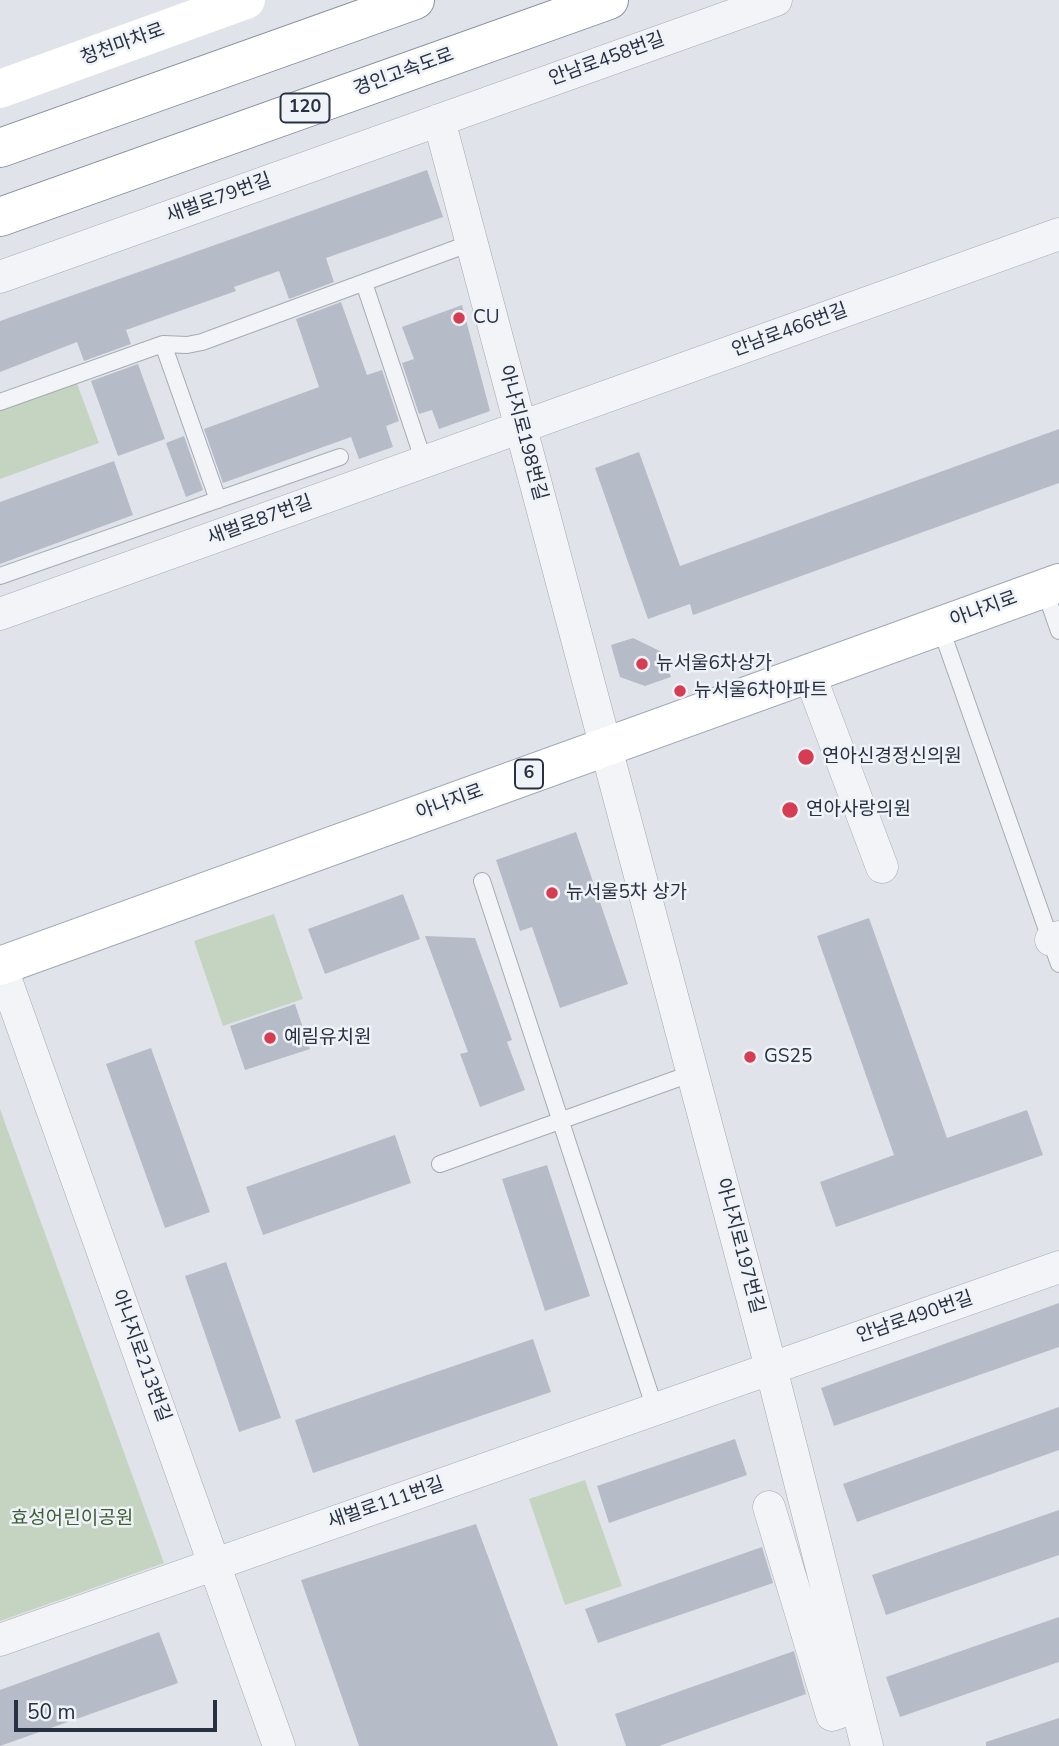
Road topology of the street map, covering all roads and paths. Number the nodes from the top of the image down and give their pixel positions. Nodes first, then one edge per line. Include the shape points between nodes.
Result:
1 (247, 0) edge
2 (415, 0) edge
3 (609, 0) edge
4 (776, 0) edge
5 (0, 89) edge
6 (439, 120) junction
7 (0, 148) edge
8 (0, 217) edge
9 (1059, 234) edge
10 (471, 243) junction
11 (0, 277) edge
12 (364, 283) junction
13 (163, 344) junction
14 (0, 402) edge
15 (520, 427) junction
16 (340, 457) dead end
17 (424, 462) junction
18 (218, 500) junction
19 (0, 576) edge
20 (1051, 585) edge
21 (0, 614) edge
22 (940, 626) junction
23 (1059, 631) edge
24 (809, 673) junction
25 (606, 747) junction
26 (882, 867) dead end
27 (482, 881) dead end
28 (1056, 947) edge
29 (1, 966) edge
30 (693, 1073) junction
31 (560, 1119) junction
32 (440, 1164) dead end
33 (1059, 1267) edge
34 (771, 1368) junction
35 (655, 1409) junction
36 (769, 1507) dead end
37 (215, 1565) junction
38 (0, 1640) edge
39 (857, 1706) junction
40 (279, 1746) edge
41 (867, 1746) edge

1 - 5 main road, 청천마차로
2 - 7 main road
3 - 8 main road, 경인고속도로 / 120
4 - 6 street, 안남로458번길
6 - 10 street, 아나지로198번길
6 - 11 street, 새벌로79번길
9 - 15 street, 안남로466번길
10 - 12 lane
10 - 15 street, 아나지로198번길
12 - 13 lane via 202,342
12 - 17 lane
13 - 14 lane
13 - 18 lane
15 - 17 street, 새벌로87번길
15 - 25 street, 아나지로198번길
16 - 18 lane
17 - 21 street, 새벌로87번길
18 - 19 lane
20 - 22 main road, 아나지로 / 6
20 - 23 lane
22 - 24 main road, 아나지로 / 6
22 - 28 lane
24 - 25 main road, 아나지로 / 6
24 - 26 street
25 - 29 main road, 아나지로 / 6
25 - 30 street, 아나지로197번길
27 - 31 lane
29 - 37 street, 아나지로213번길
30 - 31 lane
30 - 34 street, 아나지로197번길
31 - 32 lane
31 - 35 lane
33 - 34 street, 안남로490번길
34 - 35 street, 새벌로111번길
34 - 39 street, 아나지로197번길
35 - 37 street, 새벌로111번길
36 - 39 street via 832,1716
37 - 38 street, 새벌로111번길
37 - 40 street, 아나지로213번길
39 - 41 street, 아나지로197번길

